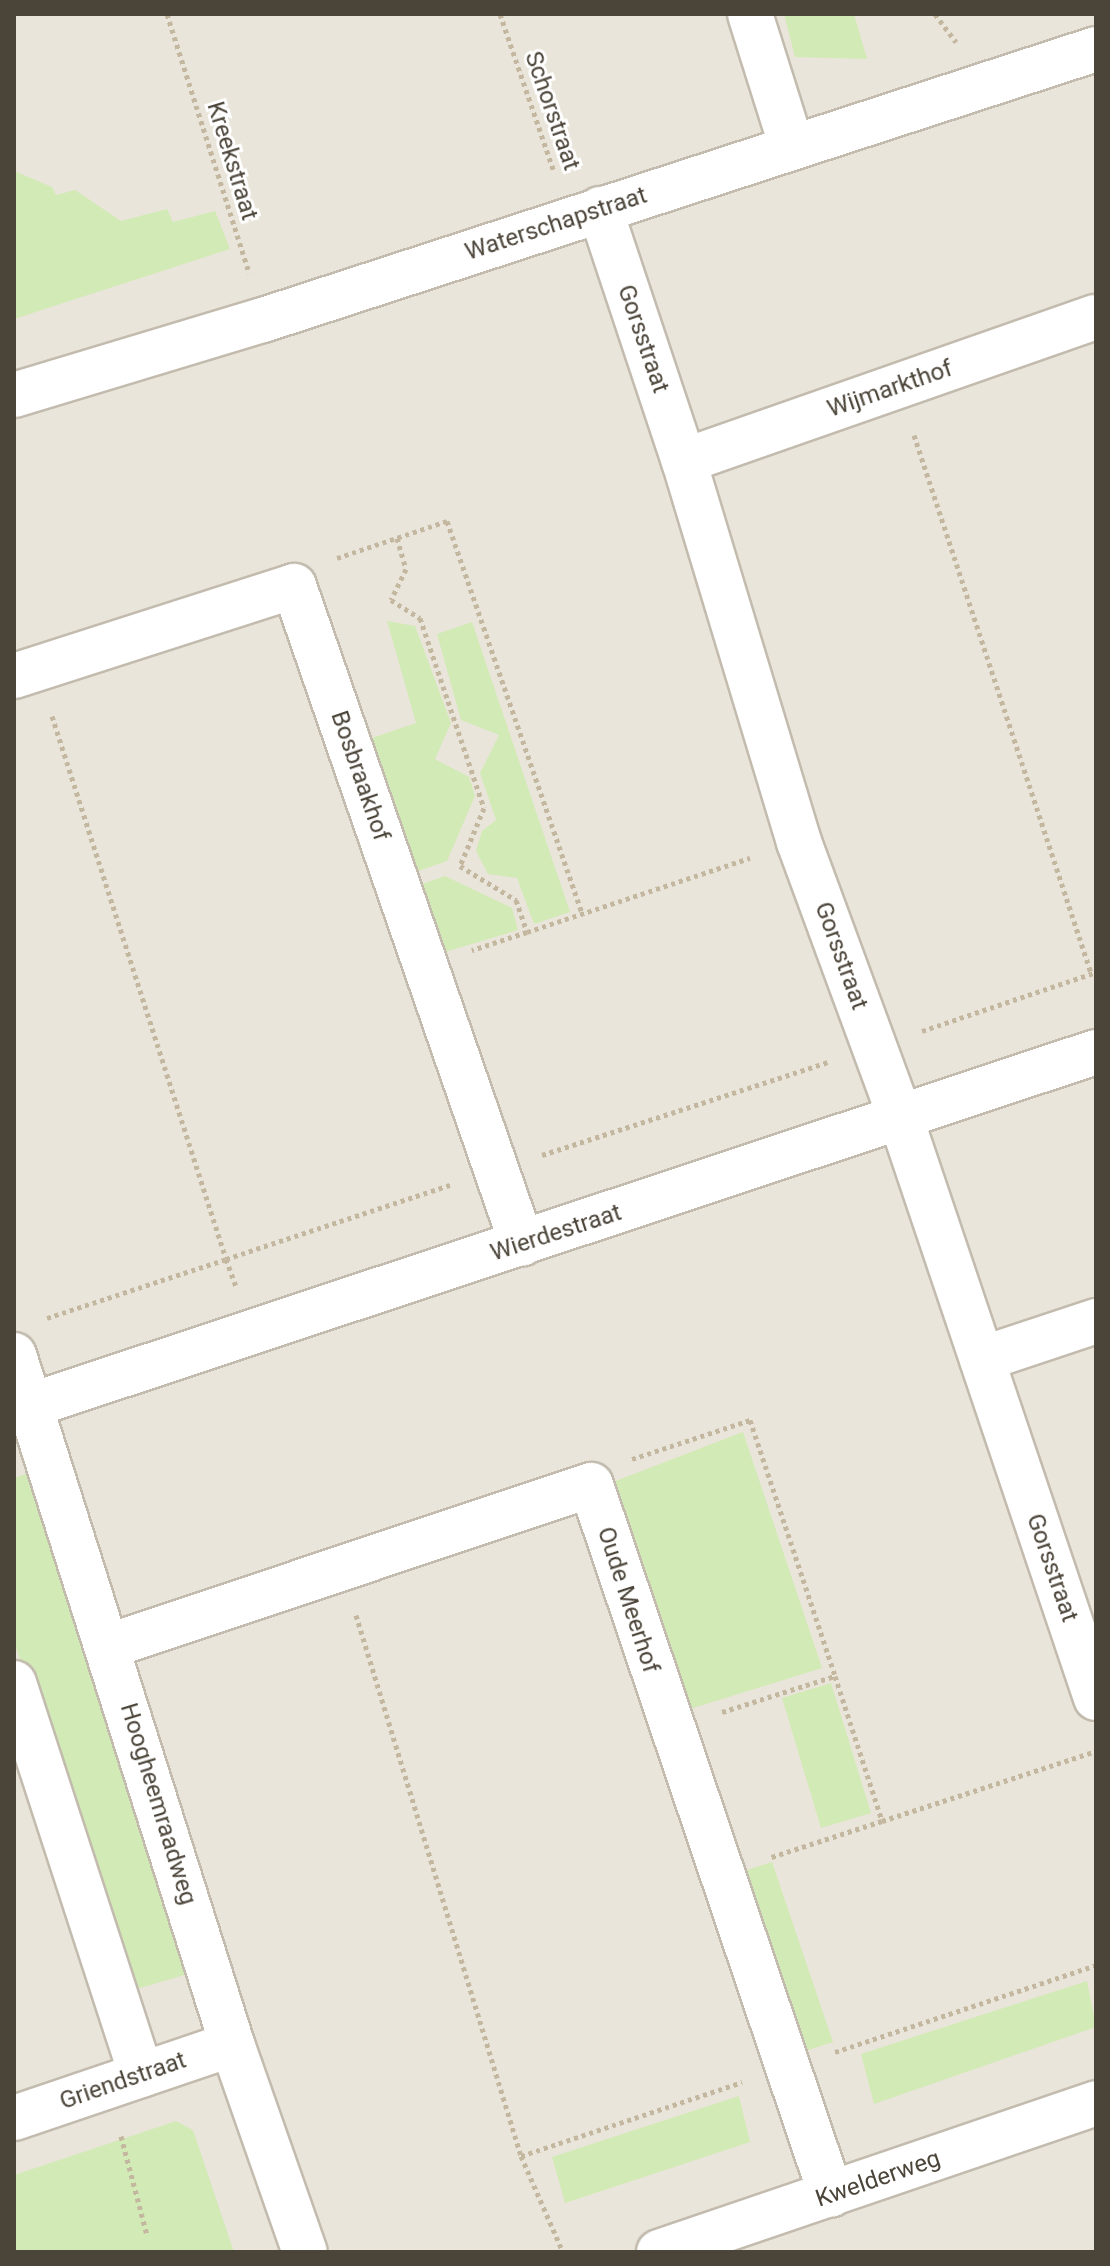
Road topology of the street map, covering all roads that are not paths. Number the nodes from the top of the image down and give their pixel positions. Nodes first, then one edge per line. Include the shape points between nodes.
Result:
1 (750, 14) edge
2 (1096, 49) edge
3 (792, 147) junction
4 (585, 214) junction
5 (1096, 317) edge
6 (14, 395) edge
7 (684, 461) junction
8 (26, 672) edge
9 (1096, 1052) edge
10 (901, 1119) junction
11 (522, 1244) junction
12 (1096, 1321) edge
13 (14, 1355) edge
14 (982, 1359) junction
15 (24, 1408) edge
16 (109, 1646) junction
17 (14, 1683) edge
18 (1096, 1698) edge
19 (232, 2044) junction
20 (125, 2081) junction
21 (1096, 2103) edge
22 (14, 2118) edge
23 (831, 2195) junction
24 (305, 2252) edge
25 (659, 2252) edge

1 - 3 street
2 - 3 street, Waterschapstraat
3 - 4 street, Waterschapstraat
4 - 6 street, Waterschapstraat
4 - 7 street, Gorsstraat
5 - 7 street, Wijmarkthof
7 - 10 street, Gorsstraat via 799,842
8 - 11 street, Bosbraakhof via 294,586
9 - 10 street, Wierdestraat
10 - 11 street, Wierdestraat
10 - 14 street, Gorsstraat
11 - 15 street, Wierdestraat
12 - 14 street
13 - 15 street, Hoogheemraadweg
14 - 18 street, Gorsstraat
15 - 16 street, Hoogheemraadweg
16 - 19 street, Hoogheemraadweg
16 - 23 street, Oude Meerhof via 591,1485 718,1874 791,2066
17 - 20 street
19 - 20 street, Griendstraat
19 - 24 street, Hoogheemraadweg
20 - 22 street, Griendstraat
21 - 23 street, Kwelderweg
23 - 25 street, Kwelderweg

